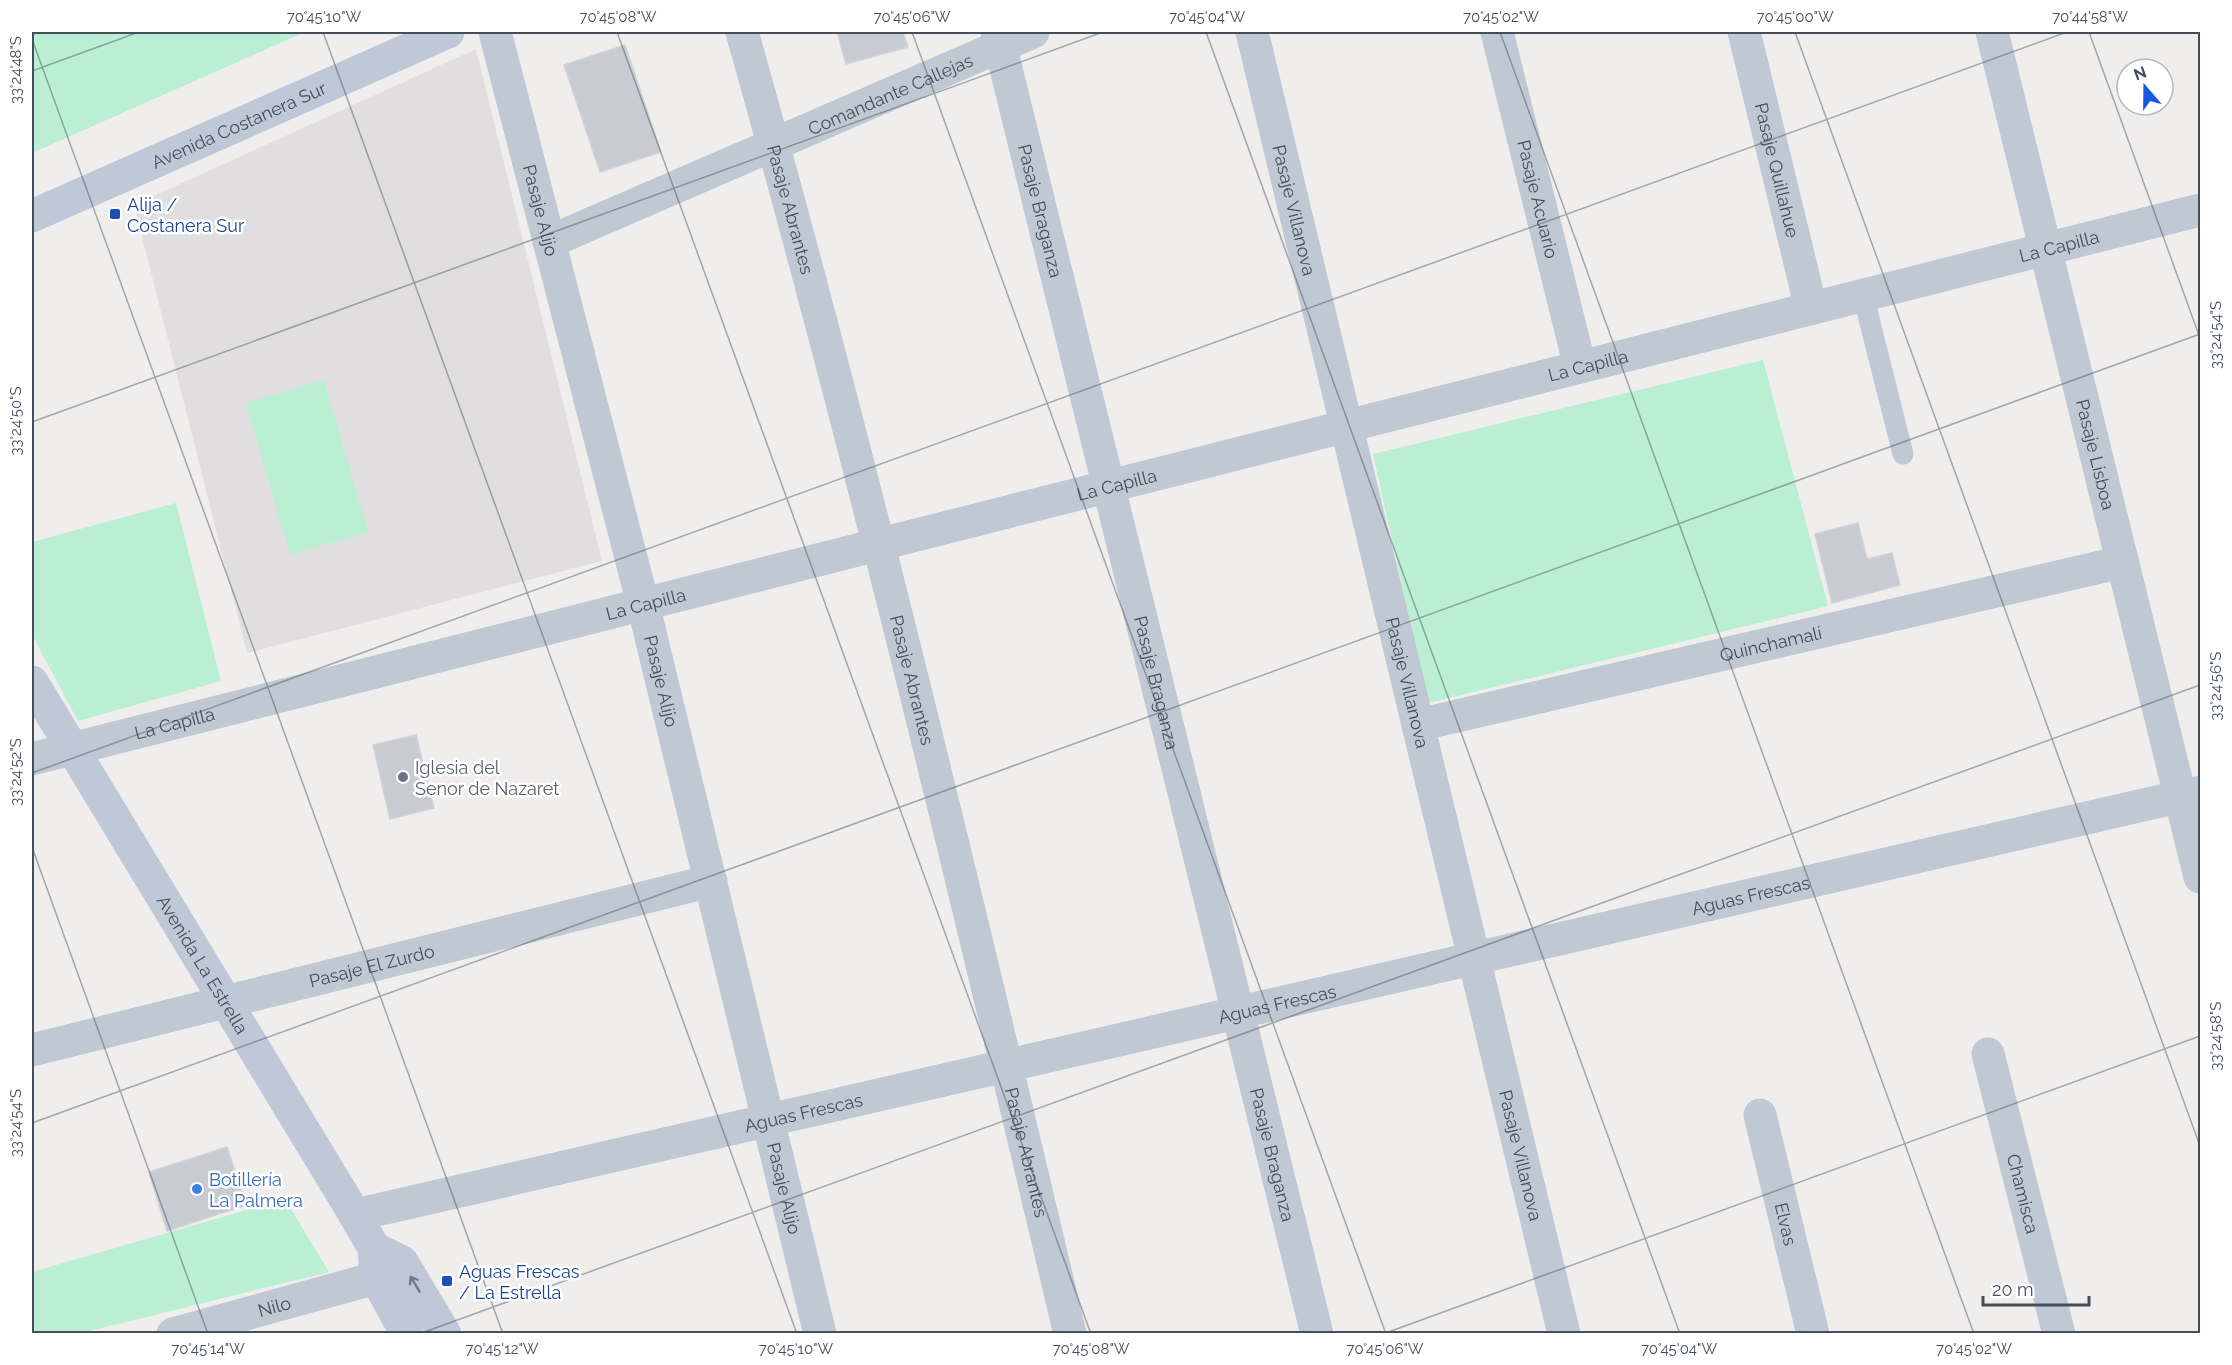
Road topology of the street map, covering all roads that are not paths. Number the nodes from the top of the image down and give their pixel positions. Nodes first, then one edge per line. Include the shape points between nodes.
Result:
1 (447, 32) edge
2 (495, 32) edge
3 (742, 32) edge
4 (1033, 32) edge
5 (1252, 32) edge
6 (1497, 32) edge
7 (1744, 32) edge
8 (1992, 32) edge
9 (998, 39) edge
10 (774, 144) junction
11 (2200, 210) edge
12 (32, 216) edge
13 (549, 242) junction
14 (2045, 249) junction
15 (1863, 295) junction
16 (1811, 309) junction
17 (1580, 367) junction
18 (1346, 426) junction
19 (1903, 454) dead end
20 (1110, 486) junction
21 (877, 545) junction
22 (2122, 562) junction
23 (643, 604) junction
24 (32, 682) edge
25 (1418, 725) junction
26 (72, 749) junction
27 (32, 759) edge
28 (2191, 794) edge
29 (2200, 877) edge
30 (711, 881) junction
31 (1474, 959) junction
32 (223, 1002) junction
33 (1239, 1013) junction
34 (32, 1050) edge
35 (1988, 1054) dead end
36 (1007, 1067) junction
37 (1760, 1114) dead end
38 (769, 1122) junction
39 (355, 1215) junction
40 (375, 1263) junction
41 (173, 1334) edge
42 (407, 1334) edge
43 (445, 1334) edge
44 (820, 1334) edge
45 (1070, 1334) edge
46 (1317, 1334) edge
47 (1564, 1334) edge
48 (1813, 1334) edge
49 (2059, 1334) edge

1 - 12 main road, Avenida Costanera Sur
2 - 13 street, Pasaje Alijo
3 - 10 street, Pasaje Abrantes
4 - 9 street, Comandante Callejas
5 - 18 street, Pasaje Villanova
6 - 17 street, Pasaje Acuario
7 - 16 street, Pasaje Quillahue
8 - 14 street, Pasaje Lisboa
9 - 10 street, Comandante Callejas
9 - 20 street, Pasaje Braganza
10 - 13 street, Comandante Callejas
10 - 21 street, Pasaje Abrantes
11 - 14 street, La Capilla
13 - 23 street, Pasaje Alijo
14 - 15 street, La Capilla
14 - 22 street, Pasaje Lisboa
15 - 16 street, La Capilla
15 - 19 lane
16 - 17 street, La Capilla
17 - 18 street, La Capilla
18 - 20 street, La Capilla
18 - 25 street, Pasaje Villanova
20 - 21 street, La Capilla
20 - 33 street, Pasaje Braganza
21 - 23 street, La Capilla
21 - 36 street, Pasaje Abrantes
22 - 25 street, Quinchamalí
22 - 28 street, Pasaje Lisboa
23 - 26 street, La Capilla
23 - 30 street, Pasaje Alijo
24 - 26 main road, Avenida La Estrella
25 - 31 street, Pasaje Villanova
26 - 27 street, La Capilla
26 - 32 main road, Avenida La Estrella
28 - 29 street, Pasaje Lisboa
28 - 31 street, Aguas Frescas
30 - 32 street, Pasaje El Zurdo
30 - 38 street, Pasaje Alijo
31 - 33 street, Aguas Frescas
31 - 47 street, Pasaje Villanova
32 - 34 street, Pasaje El Zurdo
32 - 39 main road, Avenida La Estrella
33 - 36 street, Aguas Frescas
33 - 46 street, Pasaje Braganza
35 - 49 street, Chamisca
36 - 38 street, Aguas Frescas
36 - 45 street, Pasaje Abrantes
37 - 48 street, Elvas
38 - 39 street, Aguas Frescas
38 - 44 street, Pasaje Alijo
39 - 40 main road, Avenida La Estrella
40 - 41 street, Nilo
40 - 42 main road, Avenida La Estrella
43 -> 40 main road via 402,1262

